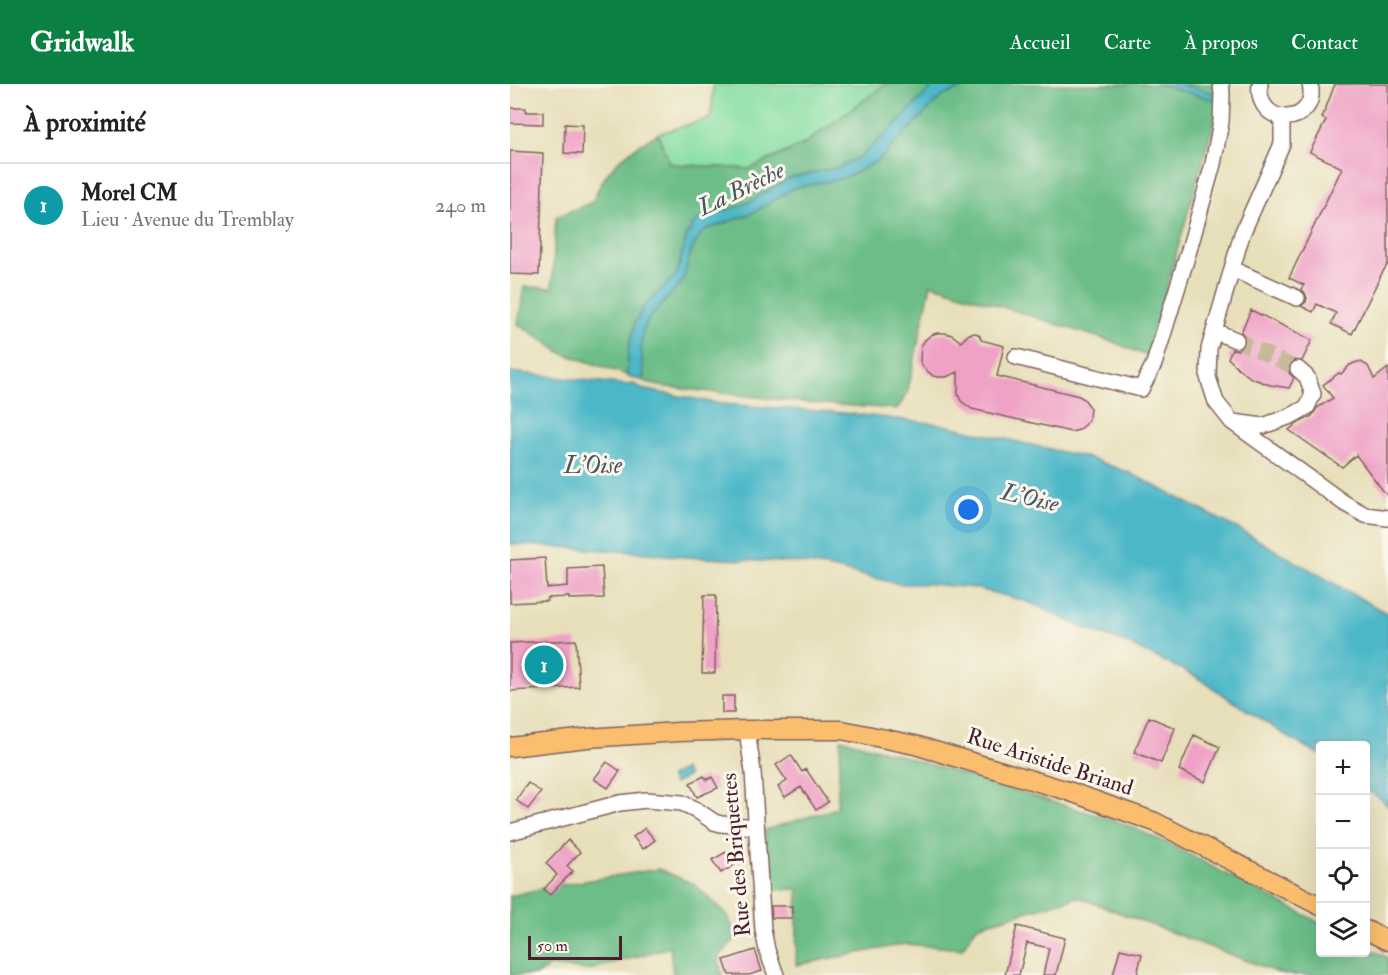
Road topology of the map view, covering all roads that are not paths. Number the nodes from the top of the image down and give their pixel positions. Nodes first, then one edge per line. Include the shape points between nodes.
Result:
1 (1221, 84) edge
2 (1260, 84) edge
3 (1310, 84) edge
4 (1282, 118) junction
5 (1232, 269) junction
6 (1297, 298) dead end
7 (1214, 331) junction
8 (1236, 340) tunnel mouth
9 (1016, 357) dead end
10 (1298, 369) tunnel mouth
11 (1232, 422) junction
12 (1388, 518) edge
13 (747, 730) junction
14 (587, 738) junction
15 (510, 740) edge
16 (510, 747) edge
17 (756, 827) junction
18 (510, 832) edge
19 (1316, 904) edge
20 (1370, 933) edge
21 (1388, 942) edge
22 (777, 975) edge

1 - 9 street via 1221,122 1213,164 1154,364 1142,389
2 - 4 street via 1261,102 1273,115
3 - 4 street via 1312,95 1305,110
4 - 5 street via 1282,144 1242,234
5 - 6 street
5 - 7 street
7 - 8 street
7 - 11 street via 1208,377 1216,402
10 - 11 street via 1307,377 1313,394 1307,407 1263,426
11 - 12 street via 1344,503 1365,515
13 - 14 main road, Rue Aristide Briand
13 - 17 street, Rue des Briquettes
13 - 19 main road, Rue Aristide Briand via 842,730 915,744 1155,822
14 - 15 main road
14 - 16 main road
17 - 18 street via 714,822 682,803 646,800 620,803
17 - 22 street, Rue des Briquettes via 763,930
20 - 21 main road

